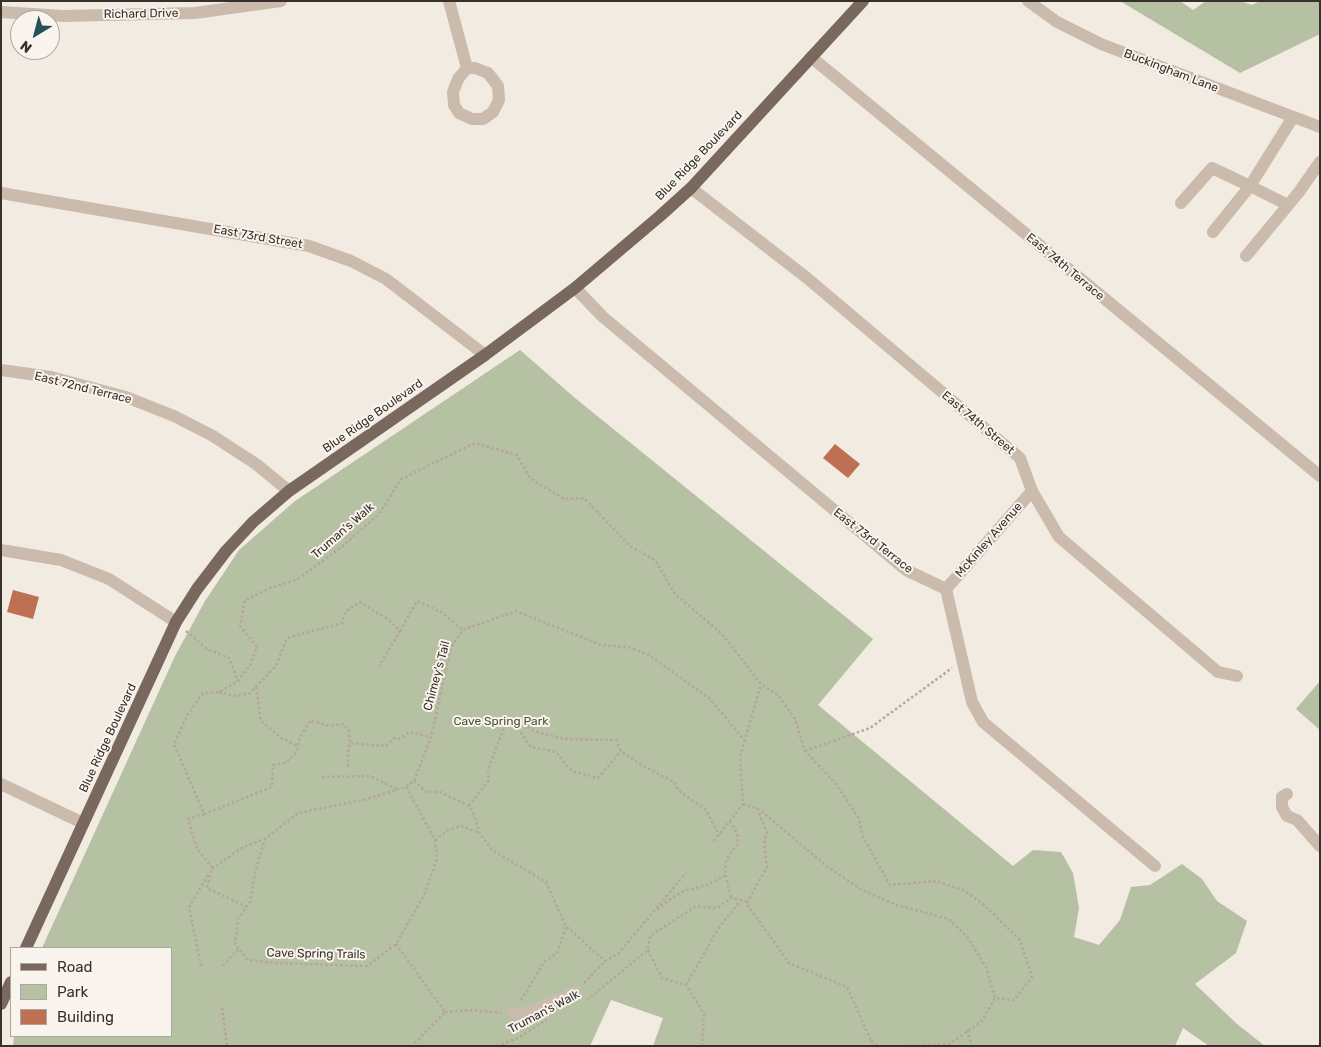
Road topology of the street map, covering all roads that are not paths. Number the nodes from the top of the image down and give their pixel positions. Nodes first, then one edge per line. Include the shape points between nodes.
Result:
1 (281, 1) edge
2 (449, 1) edge
3 (863, 1) edge
4 (1028, 1) edge
5 (1, 12) edge
6 (811, 57) junction
7 (467, 68) dead end
8 (1292, 118) junction
9 (1320, 127) edge
10 (1320, 162) edge
11 (1250, 186) junction
12 (691, 188) junction
13 (1, 193) edge
14 (1181, 203) dead end
15 (1288, 205) junction
16 (1213, 232) dead end
17 (1246, 256) dead end
18 (575, 288) junction
19 (484, 355) junction
20 (1, 370) edge
21 (1320, 476) edge
22 (289, 491) junction
23 (1032, 491) junction
24 (1, 550) edge
25 (946, 589) junction
26 (176, 622) junction
27 (1237, 676) dead end
28 (1, 784) edge
29 (1287, 794) dead end
30 (83, 823) junction
31 (1320, 846) edge
32 (1155, 866) dead end
33 (26, 947) edge
34 (10, 984) edge
35 (576, 992) road end
36 (1, 1004) edge
37 (513, 1013) road end

1 - 5 street, Richard Drive via 195,12 63,16
2 - 7 street
3 - 6 main road, Blue Ridge Boulevard
4 - 8 street, Buckingham Lane via 1057,22 1100,44
6 - 12 main road, Blue Ridge Boulevard
6 - 21 street, East 74th Terrace
8 - 9 street, Buckingham Lane
8 - 11 street
10 - 15 street
11 - 14 street via 1212,168
11 - 15 street
11 - 16 street
12 - 18 main road, Blue Ridge Boulevard
12 - 23 street, East 74th Street via 812,282 1020,458
13 - 19 street, East 73rd Street via 310,246 351,261 386,279
15 - 17 street
18 - 19 main road, Blue Ridge Boulevard
18 - 25 street, East 73rd Terrace via 603,317 906,570
19 - 22 main road, Blue Ridge Boulevard
20 - 22 street, East 72nd Terrace via 51,378 126,397 174,416 256,464
22 - 26 main road, Blue Ridge Boulevard via 226,551
23 - 25 street, McKinley Avenue
23 - 27 street, East 74th Street via 1059,537 1218,672
24 - 26 street via 61,560 101,575
25 - 32 street via 972,702 983,722
26 - 30 main road, Blue Ridge Boulevard
28 - 30 street
29 - 31 street via 1282,797 1282,807 1287,816 1298,820
30 - 33 main road, Blue Ridge Boulevard
34 - 36 main road
35 - 37 street via 526,1013

